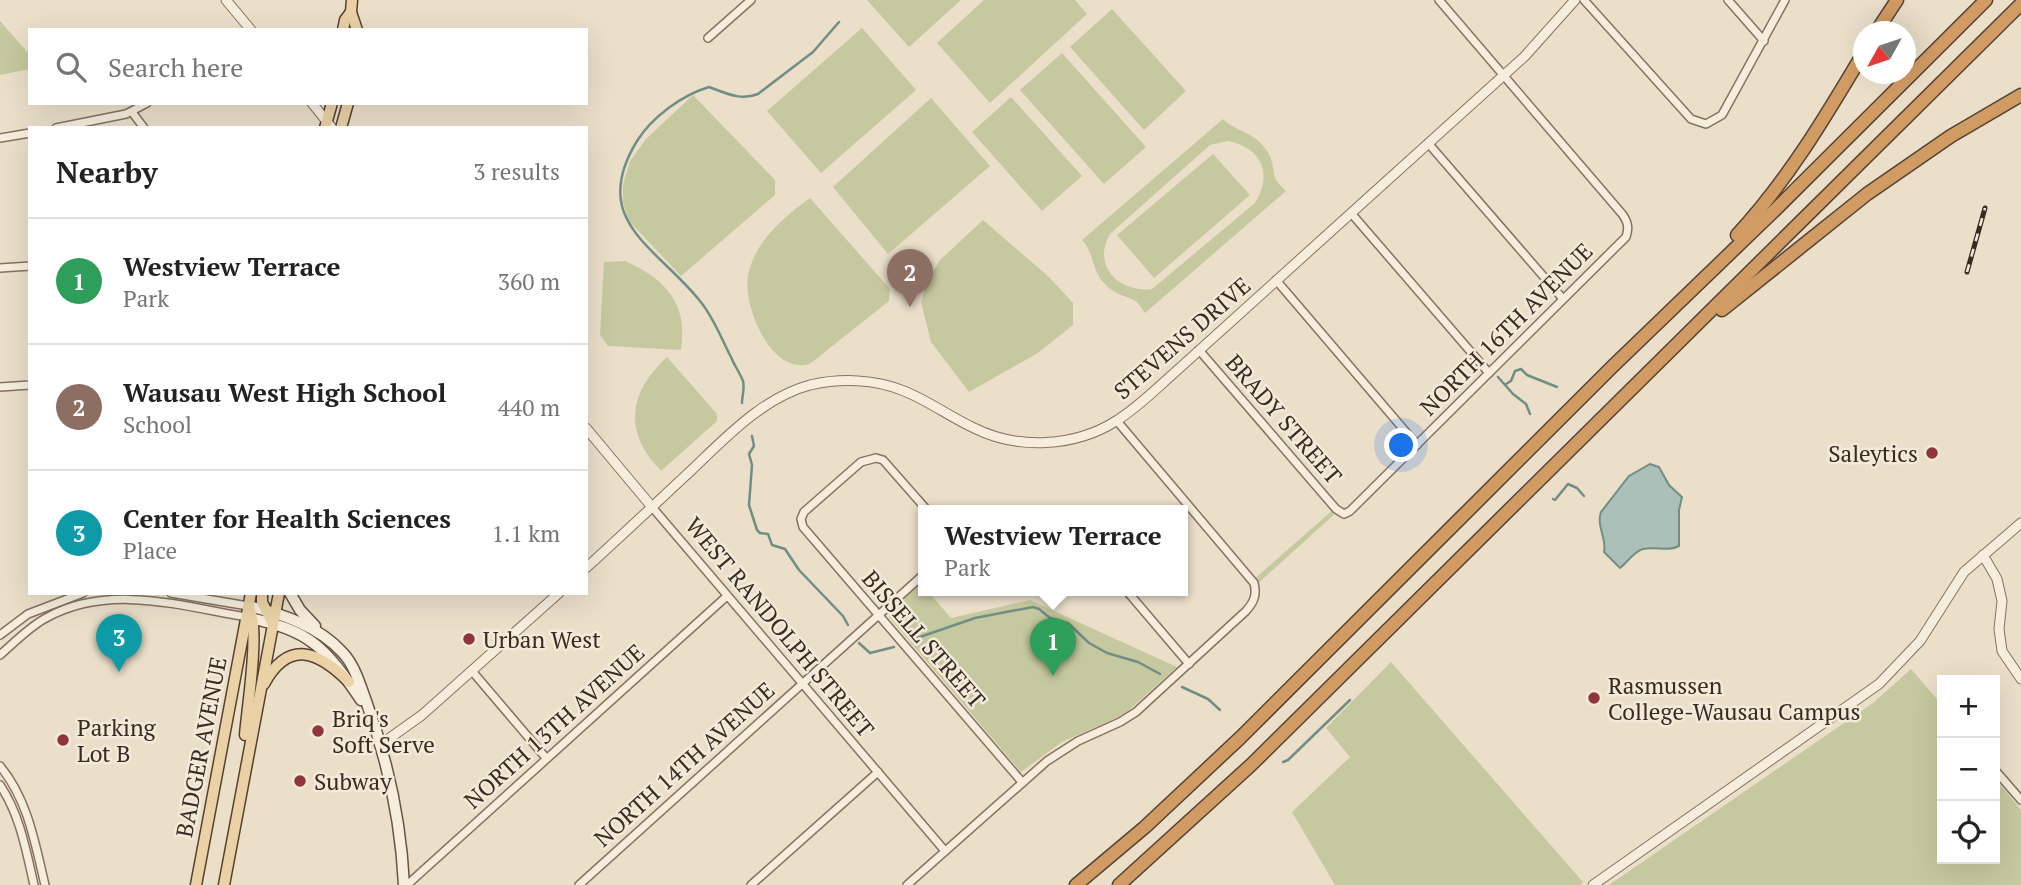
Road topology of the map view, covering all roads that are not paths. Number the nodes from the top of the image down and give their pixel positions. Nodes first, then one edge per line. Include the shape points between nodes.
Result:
1 (226, 0) edge
2 (352, 0) edge
3 (751, 0) edge
4 (1439, 0) edge
5 (1575, 0) edge
6 (1584, 0) edge
7 (1728, 0) edge
8 (1785, 0) edge
9 (1897, 0) edge
10 (1986, 0) edge
11 (2021, 4) edge
12 (351, 12) junction
13 (1883, 21) edge
14 (246, 28) edge
15 (343, 28) edge
16 (355, 28) edge
17 (708, 38) dead end
18 (1764, 41) junction
19 (1853, 70) edge
20 (1504, 75) junction
21 (2021, 95) edge
22 (144, 105) edge
23 (313, 105) edge
24 (332, 105) edge
25 (347, 105) edge
26 (132, 112) junction
27 (66, 126) edge
28 (142, 126) edge
29 (328, 126) edge
30 (342, 126) edge
31 (28, 133) edge
32 (0, 138) edge
33 (1428, 144) junction
34 (1351, 213) junction
35 (28, 266) edge
36 (0, 268) edge
37 (1276, 280) junction
38 (1563, 299) junction
39 (1674, 306) junction
40 (1690, 332) junction
41 (1199, 350) junction
42 (1489, 373) junction
43 (28, 385) edge
44 (0, 387) edge
45 (1117, 421) junction
46 (588, 430) edge
47 (1417, 445) junction
48 (923, 505) edge
49 (652, 507) junction
50 (1341, 514) joint
51 (2021, 523) edge
52 (1983, 555) junction
53 (588, 566) edge
54 (918, 580) edge
55 (78, 595) edge
56 (179, 595) edge
57 (251, 595) edge
58 (263, 595) edge
59 (278, 595) edge
60 (291, 595) edge
61 (557, 595) edge
62 (727, 596) junction
63 (1131, 596) edge
64 (250, 614) junction
65 (270, 615) junction
66 (878, 616) junction
67 (0, 635) edge
68 (330, 640) junction
69 (0, 655) edge
70 (1189, 664) junction
71 (471, 671) junction
72 (2021, 679) edge
73 (349, 682) junction
74 (801, 683) junction
75 (259, 692) junction
76 (370, 713) junction
77 (380, 745) junction
78 (546, 758) junction
79 (247, 759) junction
80 (0, 765) edge
81 (878, 772) junction
82 (2000, 776) edge
83 (1022, 782) junction
84 (0, 785) edge
85 (2021, 800) edge
86 (945, 851) junction
87 (34, 885) edge
88 (46, 885) edge
89 (196, 885) edge
90 (224, 885) edge
91 (405, 885) edge
92 (579, 885) edge
93 (751, 885) edge
94 (907, 885) edge
95 (1076, 885) edge
96 (1119, 885) edge
97 (1593, 885) edge

1 - 14 street
2 - 12 main road
3 - 17 street
4 - 20 street
5 - 20 street, STEVENS DRIVE
6 - 18 street via 1691,119 1706,124 1722,115
7 - 18 street
8 - 18 street
9 - 13 highway
10 - 39 highway
11 - 40 highway
12 - 15 main road
12 - 16 main road
19 - 39 highway via 1783,181
20 - 33 street, STEVENS DRIVE
20 - 38 street, NORTH 16TH AVENUE via 1627,222 1626,237
21 - 40 highway via 1867,194
22 - 26 street
23 - 29 street
24 - 29 main road
25 - 30 main road
26 - 27 street
26 - 28 street
31 - 32 street
33 - 34 street, STEVENS DRIVE
33 - 38 street
34 - 37 street, STEVENS DRIVE
34 - 42 street
35 - 36 street
37 - 41 street, STEVENS DRIVE
37 - 47 street
38 - 42 street, NORTH 16TH AVENUE
39 - 95 highway via 1228,750
40 - 96 highway via 1251,765
41 - 45 street, STEVENS DRIVE
41 - 50 street, BRADY STREET
42 - 47 street, NORTH 16TH AVENUE
43 - 44 street
45 - 49 street, STEVENS DRIVE via 1065,440 1009,440 882,384 852,380 811,385 762,409
45 - 70 street via 1254,583 1256,593 1246,611
46 - 49 street, WEST RANDOLPH STREET
47 - 50 street, NORTH 16TH AVENUE via 1350,512
48 - 66 street, BISSELL STREET via 883,460 876,458 861,462 804,512 803,527
49 - 53 street, STEVENS DRIVE
49 - 62 street, WEST RANDOLPH STREET
51 - 52 street
52 - 72 street via 1997,579 2002,601 2002,651
52 - 97 street via 1959,578 1920,641 1880,684
54 - 66 street, NORTH 14TH AVENUE
55 - 67 street via 28,614
56 - 64 street
57 - 64 main road
58 - 65 main road
59 - 65 main road, BADGER AVENUE
60 - 68 main road via 302,613
61 - 71 street
62 - 74 street, WEST RANDOLPH STREET
62 - 78 street, NORTH 13TH AVENUE
63 - 70 street
64 - 65 main road
64 - 69 street via 142,599 93,601 43,620
64 - 79 main road
64 - 89 main road, BADGER AVENUE
65 - 68 main road via 307,626
65 - 73 main road via 316,643
65 - 75 main road, BADGER AVENUE
66 - 74 street, NORTH 14TH AVENUE
66 - 83 street, BISSELL STREET
68 - 76 main road via 352,667
70 - 83 street via 1136,712 1067,747
71 - 77 street
71 - 78 street
73 - 75 main road via 323,660 301,654 278,665
73 - 76 main road
74 - 81 street, WEST RANDOLPH STREET
74 - 92 street, NORTH 14TH AVENUE
75 - 79 main road, BADGER AVENUE
76 - 77 main road
77 - 91 main road via 396,807
78 - 91 street, NORTH 13TH AVENUE
79 - 90 main road, BADGER AVENUE
80 - 88 street via 29,818
81 - 86 street, WEST RANDOLPH STREET
81 - 93 street
82 - 85 street
83 - 86 street
84 - 87 street via 14,808
86 - 94 street

